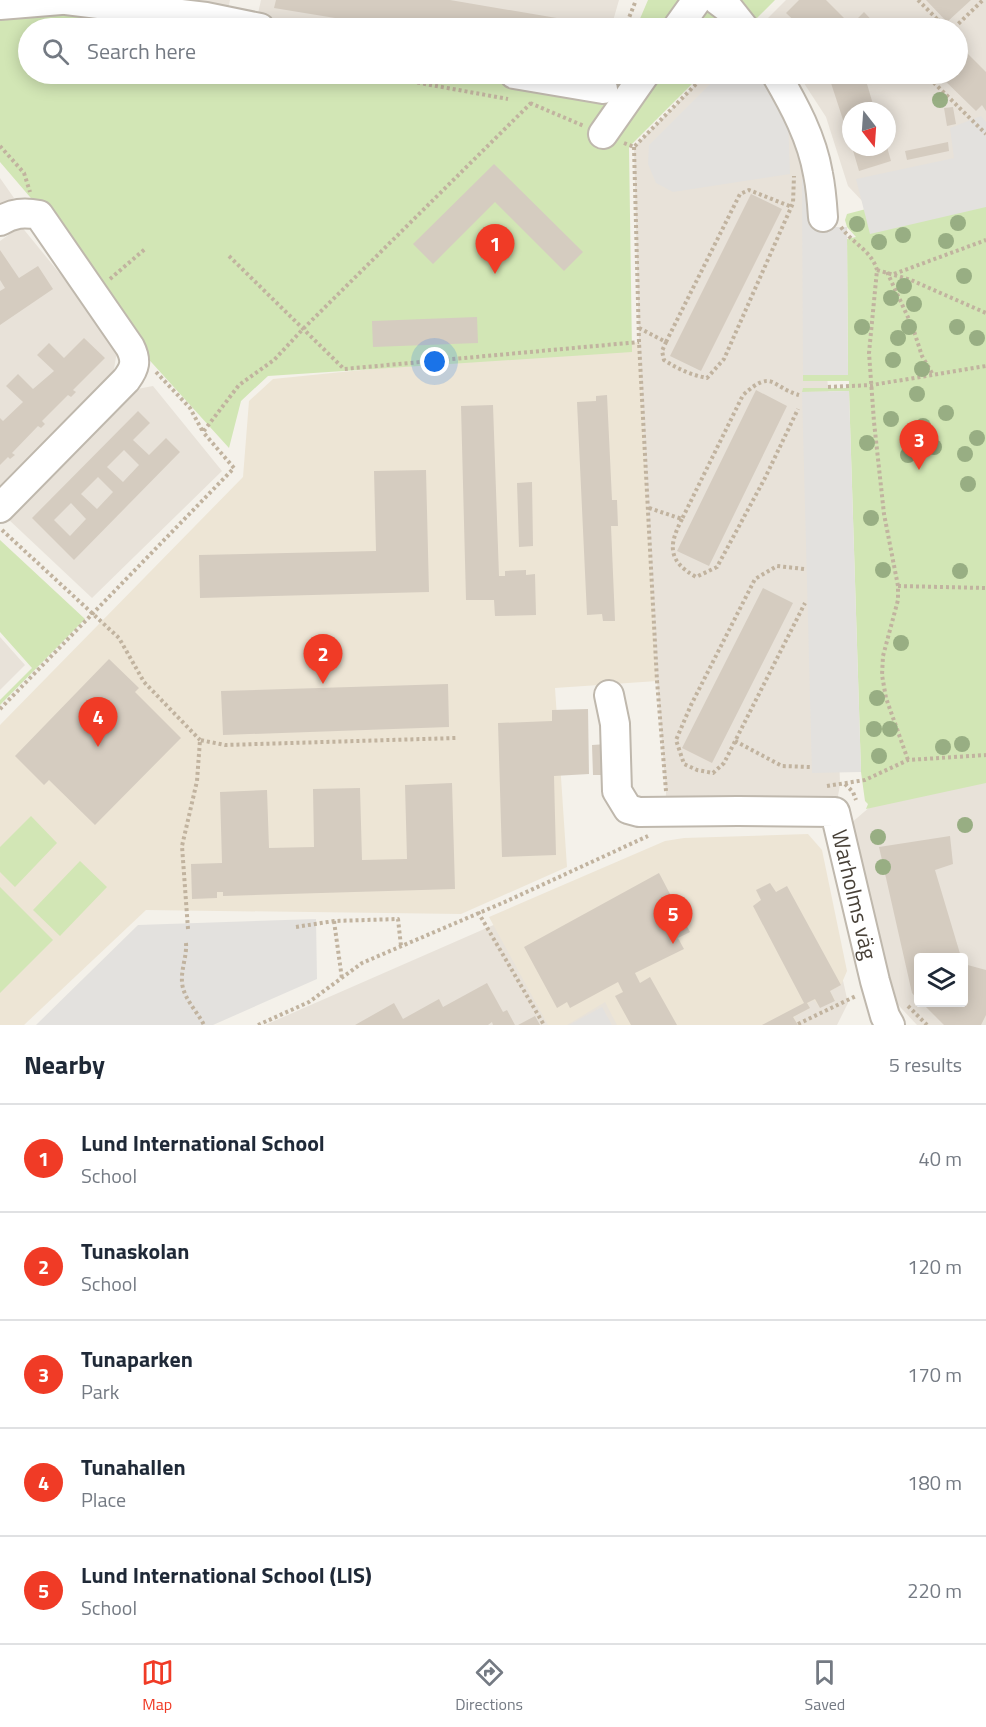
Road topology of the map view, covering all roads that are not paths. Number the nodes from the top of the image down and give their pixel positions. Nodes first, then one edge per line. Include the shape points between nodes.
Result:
1 (61, 0) edge
2 (66, 0) edge
3 (697, 0) edge
4 (0, 5) edge
5 (250, 18) edge
6 (684, 18) edge
7 (573, 84) edge
8 (638, 84) edge
9 (782, 84) edge
10 (603, 89) dead end
11 (603, 134) dead end
12 (831, 218) road end
13 (0, 221) edge
14 (0, 508) edge
15 (609, 695) dead end
16 (890, 1025) edge

1 - 4 street
2 - 5 street via 206,17
3 - 6 street
7 - 10 street
8 - 11 street
9 - 12 street via 812,148
13 - 14 street via 26,212 39,215 133,356 126,380
15 - 16 street, Warholms väg via 615,724 617,791 628,809 660,806 835,812 875,981

